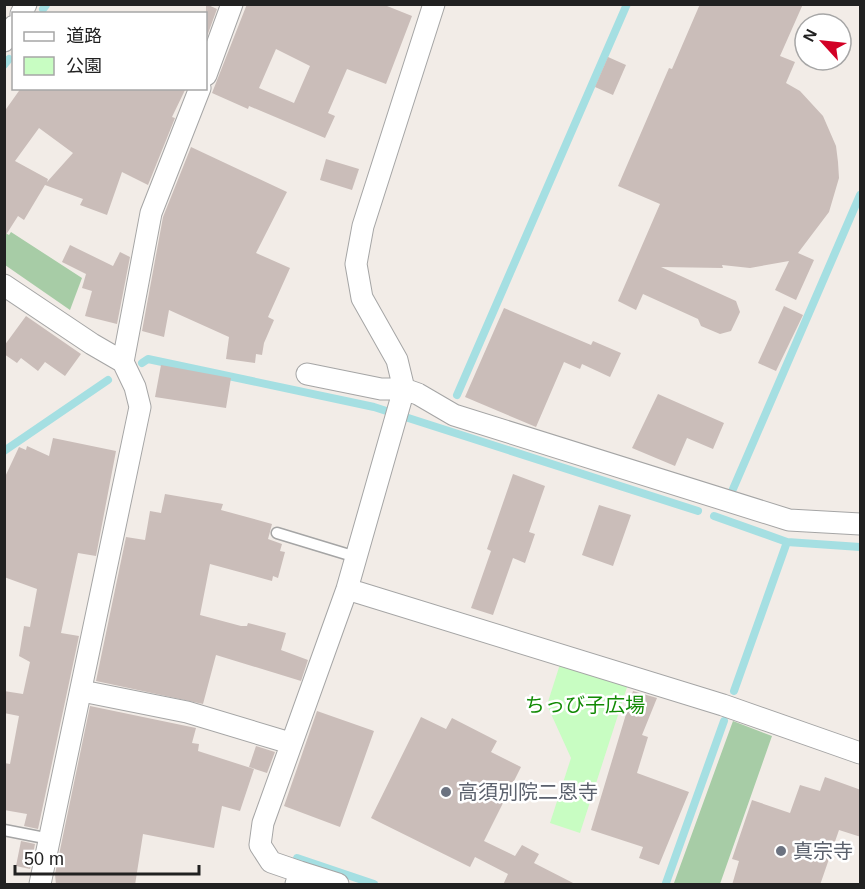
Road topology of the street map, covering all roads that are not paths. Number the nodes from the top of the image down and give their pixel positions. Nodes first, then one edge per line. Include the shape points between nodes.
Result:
1 (232, 4) edge
2 (434, 4) edge
3 (207, 72) edge
4 (199, 90) edge
5 (4, 285) edge
6 (123, 362) junction
7 (307, 374) dead end
8 (402, 395) junction
9 (861, 524) edge
10 (277, 534) dead end
11 (356, 557) junction
12 (347, 589) junction
13 (82, 691) junction
14 (290, 743) junction
15 (861, 753) edge
16 (4, 830) edge
17 (50, 839) junction
18 (298, 878) edge
19 (40, 885) edge
20 (338, 885) edge

1 - 3 street
2 - 8 street via 363,226 356,264 362,298 397,360
4 - 6 street via 151,213
5 - 6 street
6 - 13 street via 140,407
7 - 8 street
8 - 9 street via 418,394 454,415 789,520
8 - 11 street
10 - 11 lane
11 - 12 street
12 - 14 street
12 - 15 street via 723,705
13 - 14 street via 187,712
13 - 17 street
14 - 18 street via 263,823 260,845 271,862
16 - 17 lane
17 - 19 street
18 - 20 street

